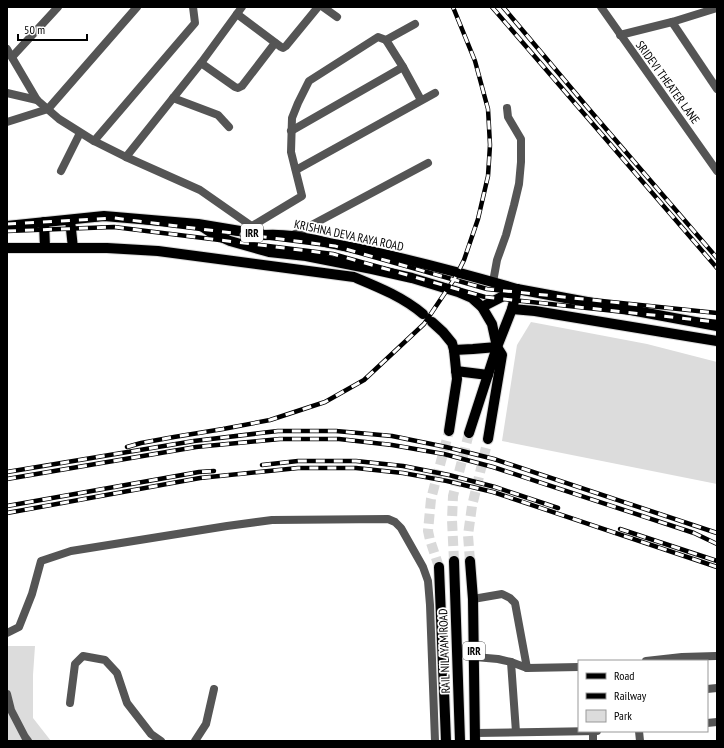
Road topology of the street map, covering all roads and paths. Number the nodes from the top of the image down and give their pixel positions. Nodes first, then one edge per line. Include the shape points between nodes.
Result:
1 (58, 7) edge
2 (137, 7) edge
3 (193, 7) edge
4 (242, 7) edge
5 (318, 7) edge
6 (324, 7) edge
7 (601, 7) edge
8 (717, 8) edge
9 (237, 14) junction
10 (337, 18) dead end
11 (672, 22) junction
12 (415, 24) dead end
13 (620, 35) junction
14 (386, 40) junction
15 (275, 43) junction
16 (7, 49) edge
17 (12, 57) junction
18 (201, 63) junction
19 (403, 67) junction
20 (717, 89) edge
21 (7, 93) edge
22 (435, 93) dead end
23 (173, 98) junction
24 (37, 100) junction
25 (421, 100) junction
26 (507, 108) dead end
27 (48, 110) junction
28 (7, 122) edge
29 (229, 128) dead end
30 (291, 131) junction
31 (80, 132) junction
32 (94, 141) junction
33 (126, 157) junction
34 (428, 163) dead end
35 (296, 170) junction
36 (61, 171) dead end
37 (717, 171) edge
38 (70, 220) junction
39 (44, 222) junction
40 (198, 224) junction
41 (7, 226) edge
42 (252, 226) junction
43 (264, 235) junction
44 (291, 236) junction
45 (7, 248) edge
46 (45, 248) junction
47 (73, 248) junction
48 (493, 282) junction
49 (517, 289) junction
50 (482, 307) junction
51 (512, 309) junction
52 (423, 314) dead end
53 (432, 322) dead end
54 (717, 326) edge
55 (717, 341) edge
56 (497, 347) junction
57 (454, 350) junction
58 (456, 371) junction
59 (488, 375) junction
60 (449, 431) tunnel mouth
61 (469, 433) tunnel mouth
62 (488, 439) tunnel mouth
63 (454, 561) tunnel mouth
64 (470, 561) tunnel mouth
65 (438, 567) tunnel mouth
66 (473, 599) junction
67 (7, 633) edge
68 (716, 656) edge
69 (475, 657) junction
70 (683, 659) edge
71 (664, 660) edge
72 (511, 662) junction
73 (578, 667) edge
74 (527, 668) junction
75 (214, 689) dead end
76 (7, 694) edge
77 (70, 703) dead end
78 (578, 731) edge
79 (516, 732) junction
80 (476, 737) edge
81 (28, 741) edge
82 (161, 741) edge
83 (195, 741) edge
84 (435, 741) edge
85 (446, 741) edge
86 (460, 741) edge

1 - 17 street
2 - 27 street
3 - 32 street via 195,23
4 - 9 street
5 - 15 street via 286,46 280,48
6 - 10 street
7 - 13 street, SRIDEVI THEATER LANE
8 - 11 street
9 - 15 street
9 - 18 street
11 - 13 street
11 - 20 street
12 - 14 street
13 - 37 street, SRIDEVI THEATER LANE
14 - 19 street
14 - 30 street via 378,38 309,81 292,118
15 - 18 street via 240,87
16 - 17 street
17 - 24 street
18 - 23 street
19 - 25 street
19 - 30 street
21 - 24 street
22 - 25 street
23 - 29 street via 218,115
23 - 33 street
24 - 27 street
25 - 35 street
26 - 48 street via 508,117 521,139 522,162 514,205
27 - 28 street
27 - 31 street
30 - 35 street via 291,152
31 - 32 street
31 - 36 street
32 - 33 street
33 - 42 street via 200,190
34 - 44 street
35 - 42 street via 302,196
38 - 39 main road, KRISHNA DEVA RAYA ROAD / IRR
38 - 40 main road, KRISHNA DEVA RAYA ROAD / IRR via 104,216
38 - 47 main road
39 - 41 main road, KRISHNA DEVA RAYA ROAD / IRR
39 - 46 main road
40 - 43 main road, KRISHNA DEVA RAYA ROAD / IRR
40 - 50 main road, KRISHNA DEVA RAYA ROAD / IRR via 230,241 269,252 306,256 412,278 458,292 472,298
42 - 43 street
43 - 44 main road, KRISHNA DEVA RAYA ROAD / IRR
44 - 48 main road, KRISHNA DEVA RAYA ROAD / IRR via 379,253
45 - 46 main road
46 - 47 main road
47 - 52 main road via 158,251 354,277 381,288
48 - 49 main road, KRISHNA DEVA RAYA ROAD
49 - 50 main road
49 - 51 main road
49 - 54 main road, KRISHNA DEVA RAYA ROAD
50 - 56 main road, IRR via 492,324
51 - 55 main road
51 - 56 main road
53 - 57 main road via 452,343
56 - 57 main road
56 - 59 main road
56 - 62 main road, IRR via 502,355
57 - 58 main road
58 - 59 main road
58 - 60 main road
59 - 61 main road
63 - 86 main road, RAIL NILAYAM ROAD / IRR
64 - 66 main road, IRR
65 - 85 main road
66 - 69 main road, IRR
66 - 74 street via 502,594 515,603
67 - 84 street via 19,627 41,561 71,551 272,520 388,519 401,528 428,581
68 - 70 street
69 - 72 street
69 - 80 main road, IRR
70 - 71 street
72 - 74 street
72 - 79 street
73 - 74 street
75 - 83 street via 206,724
76 - 81 street via 11,710
77 - 82 street via 75,664 83,656 105,660 117,673 127,703 151,734
78 - 79 street
79 - 80 street

